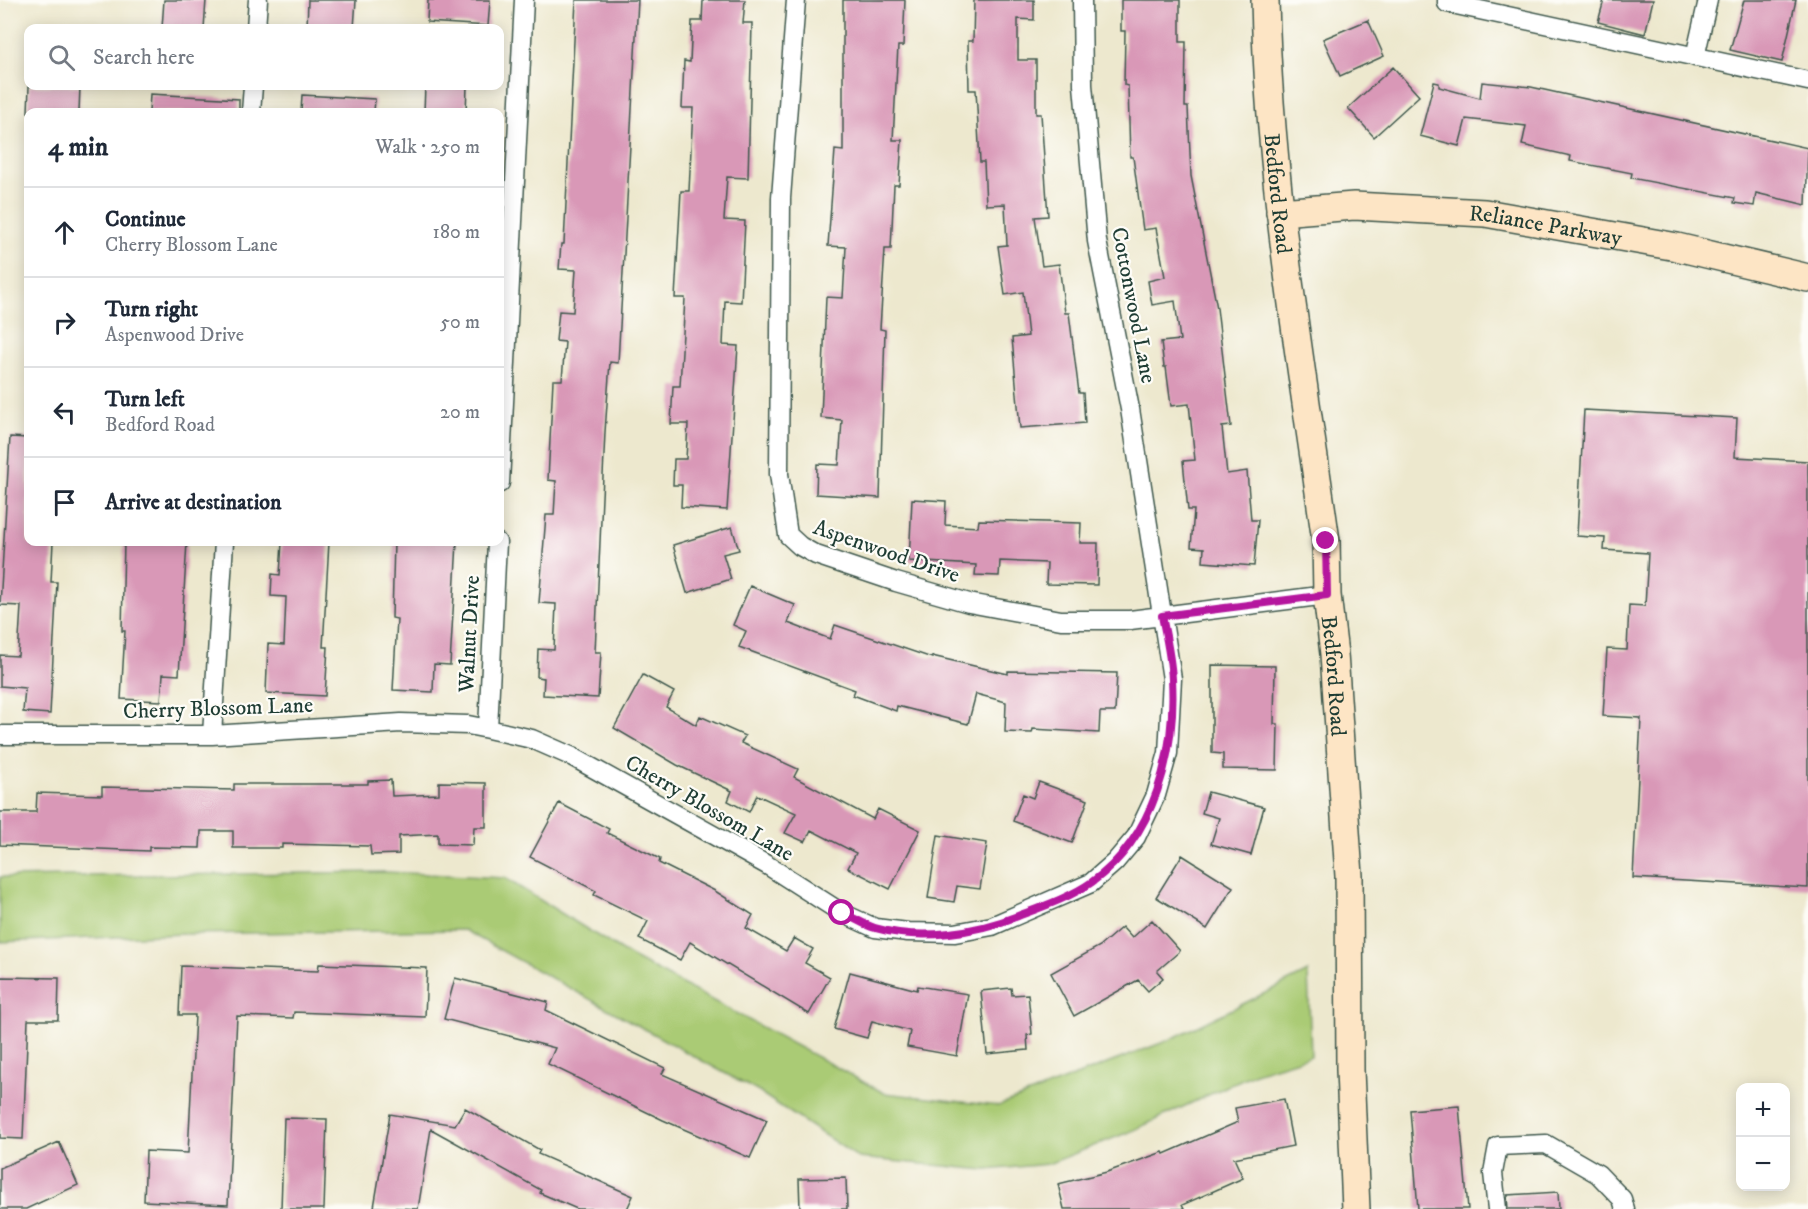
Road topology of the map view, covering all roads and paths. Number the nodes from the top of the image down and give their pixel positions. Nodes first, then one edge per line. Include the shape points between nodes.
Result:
1 (258, 0) edge
2 (524, 0) edge
3 (796, 0) edge
4 (1082, 0) edge
5 (1265, 0) edge
6 (1708, 0) edge
7 (1447, 2) edge
8 (256, 24) edge
9 (1695, 57) junction
10 (1808, 81) edge
11 (253, 90) edge
12 (251, 108) edge
13 (1280, 212) junction
14 (1808, 278) edge
15 (504, 402) edge
16 (224, 546) edge
17 (497, 546) edge
18 (1327, 595) junction
19 (1162, 616) junction
20 (488, 729) junction
21 (0, 735) edge
22 (212, 735) junction
23 (1341, 1209) edge
24 (1356, 1209) edge
25 (1497, 1209) edge
26 (1625, 1209) edge

1 - 8 street
2 - 15 street
3 - 19 street, Aspenwood Drive via 781,198 779,474 788,535 816,555 969,603 1061,620
4 - 19 street, Cottonwood Lane via 1083,85 1097,241 1130,409
5 - 13 main road, Bedford Road via 1269,108
6 - 9 street
7 - 9 street
9 - 10 street
11 - 12 street
13 - 14 main road, Reliance Parkway via 1354,206 1485,213 1677,248
13 - 18 main road, Bedford Road via 1326,541
16 - 22 street
17 - 20 street, Walnut Drive
18 - 19 street, Aspenwood Drive
18 - 24 main road, Bedford Road via 1349,876 1350,1070
19 - 20 street, Cherry Blossom Lane via 1172,679 1168,753 1156,795 1136,837 1091,883 992,926 955,933 875,928 842,913 767,865 573,757 532,739
20 - 22 street, Cherry Blossom Lane via 468,724 401,723
21 - 22 street, Cherry Blossom Lane
23 - 24 street
25 - 26 street via 1493,1173 1498,1146 1546,1144 1598,1174 1622,1199

